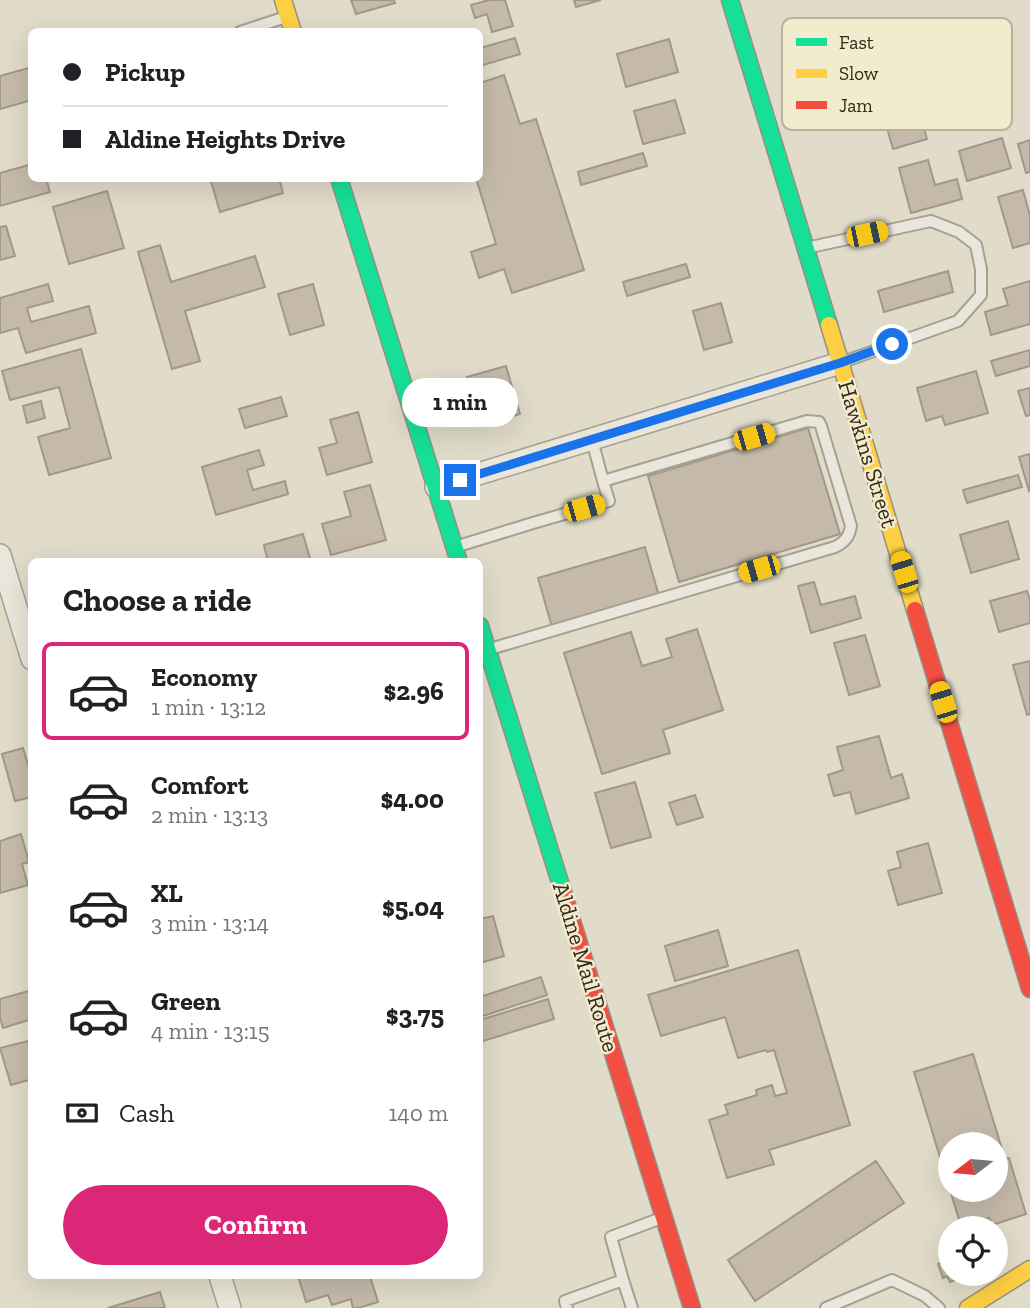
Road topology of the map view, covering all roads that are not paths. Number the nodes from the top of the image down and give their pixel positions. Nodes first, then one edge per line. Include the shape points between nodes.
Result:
1 (283, 0) edge
2 (730, 0) edge
3 (291, 24) edge
4 (266, 28) edge
5 (340, 182) edge
6 (806, 248) junction
7 (840, 363) junction
8 (592, 440) junction
9 (603, 481) junction
10 (436, 487) junction
11 (0, 555) edge
12 (457, 555) edge
13 (483, 636) edge
14 (28, 646) edge
15 (487, 650) junction
16 (1030, 989) edge
17 (664, 1217) junction
18 (1030, 1269) edge
19 (221, 1279) edge
20 (623, 1280) junction
21 (230, 1308) edge
22 (568, 1308) edge
23 (632, 1308) edge
24 (692, 1308) edge
25 (826, 1308) edge
26 (939, 1308) edge
27 (968, 1308) edge

1 - 3 main road
2 - 6 main road, Hawkins Street
3 - 4 lane
5 - 10 main road
6 - 7 main road, Hawkins Street
6 - 7 lane via 931,221 976,245 981,295 958,321
7 - 8 street
7 - 16 main road, Hawkins Street
8 - 9 lane
8 - 10 street
9 - 12 lane via 609,501 533,523
9 - 15 lane via 815,421 821,426 851,526 849,536 835,547
10 - 12 main road
11 - 14 street
13 - 15 main road, Aldine Mail Route
15 - 17 main road, Aldine Mail Route
17 - 20 lane via 611,1237
17 - 24 main road, Aldine Mail Route
18 - 27 main road
19 - 21 street
20 - 22 lane via 565,1301
20 - 23 lane
25 - 26 lane via 892,1280

